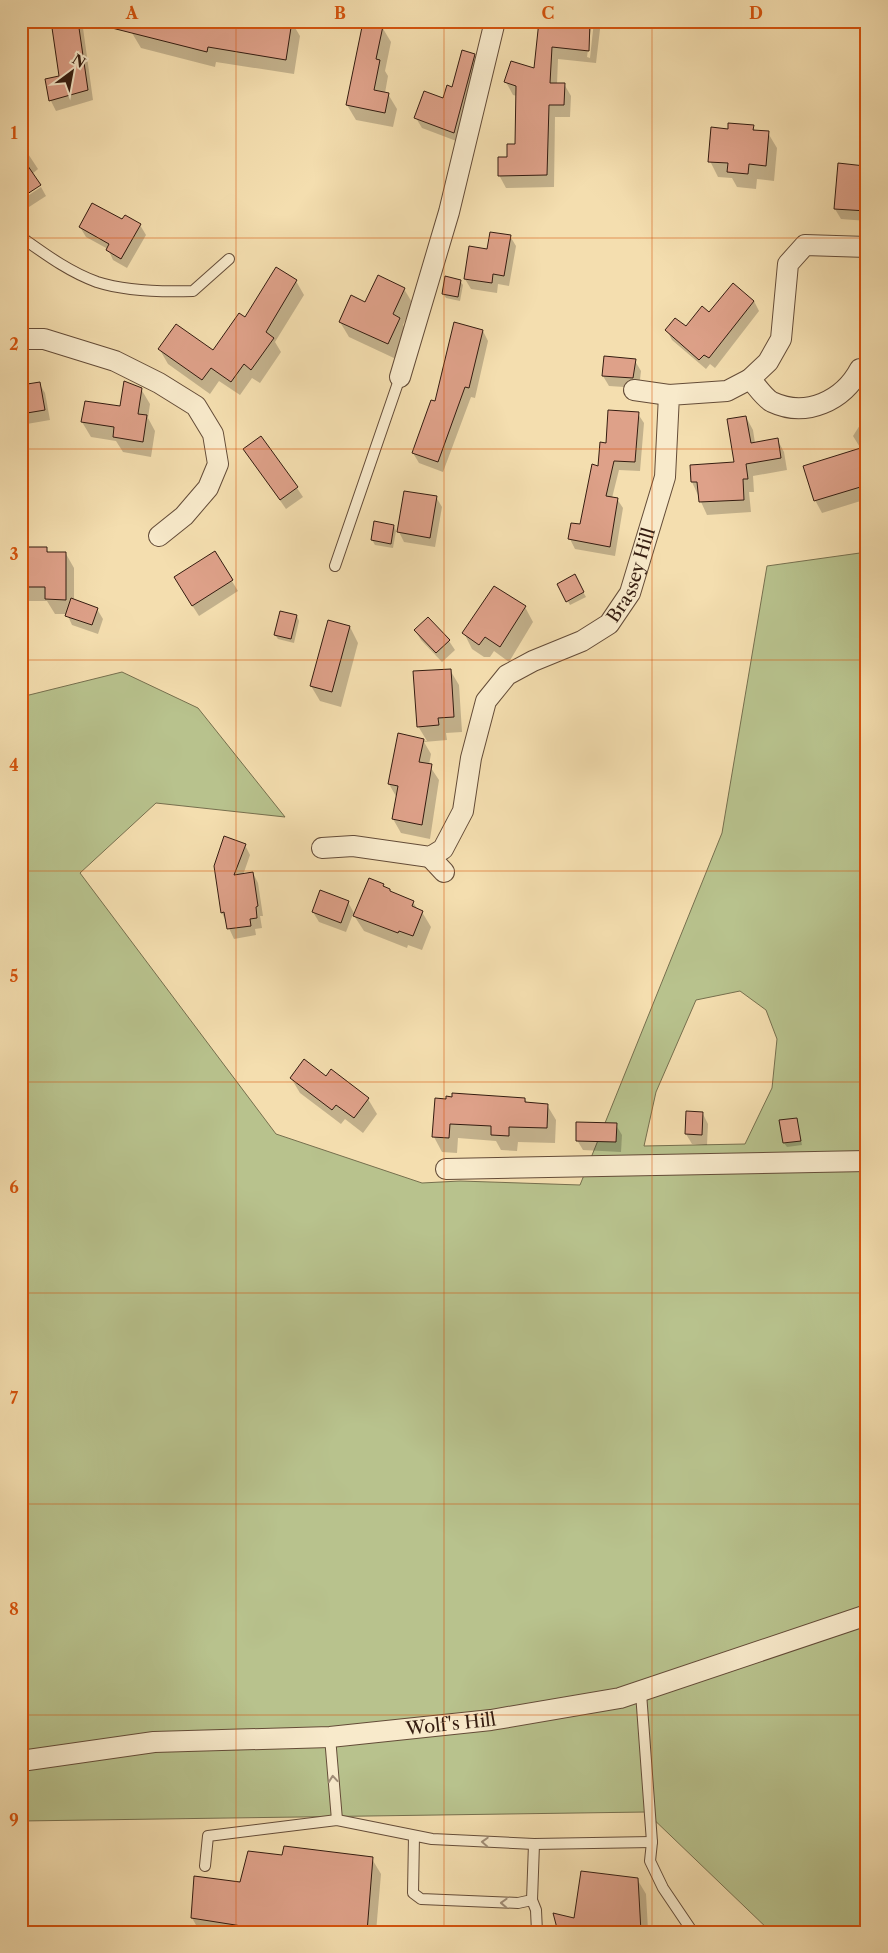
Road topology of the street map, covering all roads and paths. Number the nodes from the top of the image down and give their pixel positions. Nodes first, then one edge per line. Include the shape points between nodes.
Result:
1 (495, 21) edge
2 (21, 237) edge
3 (867, 247) edge
4 (229, 258) dead end
5 (21, 339) edge
6 (860, 369) dead end
7 (400, 377) joint
8 (750, 379) junction
9 (634, 390) dead end
10 (669, 395) junction
11 (159, 536) dead end
12 (335, 566) dead end
13 (322, 848) dead end
14 (430, 857) junction
15 (444, 872) dead end
16 (867, 1161) edge
17 (446, 1169) dead end
18 (867, 1615) edge
19 (641, 1693) junction
20 (330, 1737) junction
21 (21, 1761) edge
22 (337, 1820) junction
23 (414, 1836) junction
24 (652, 1842) junction
25 (534, 1844) junction
26 (205, 1866) dead end
27 (532, 1900) junction
28 (690, 1928) dead end
29 (537, 1932) edge

1 - 7 street via 450,212
2 - 4 lane via 62,265 98,282 167,292 193,291
3 - 8 street via 805,245 788,264 781,338 768,362
5 - 11 street via 44,339 115,361 196,406 213,434 218,464 208,488 184,516
6 - 8 street via 855,378 829,402 803,410 770,401
7 - 12 lane
8 - 10 street via 727,391
9 - 10 street
10 - 14 street, Brassey Hill via 665,477 630,592 609,624 582,641 533,660 506,675 486,701 471,758 463,811 443,849
13 - 14 street via 353,846
14 - 15 street
16 - 17 street
18 - 19 street, Wolf's Hill
19 - 20 street, Wolf's Hill via 491,1720
19 - 24 lane
20 - 21 street, Wolf's Hill via 154,1742
22 -> 20 lane
22 - 23 lane
22 - 26 lane via 208,1836
25 -> 23 lane
27 -> 23 lane via 518,1903 421,1900 412,1893
24 - 25 lane
24 - 28 lane via 650,1861 663,1888
25 - 27 lane
27 - 29 lane

